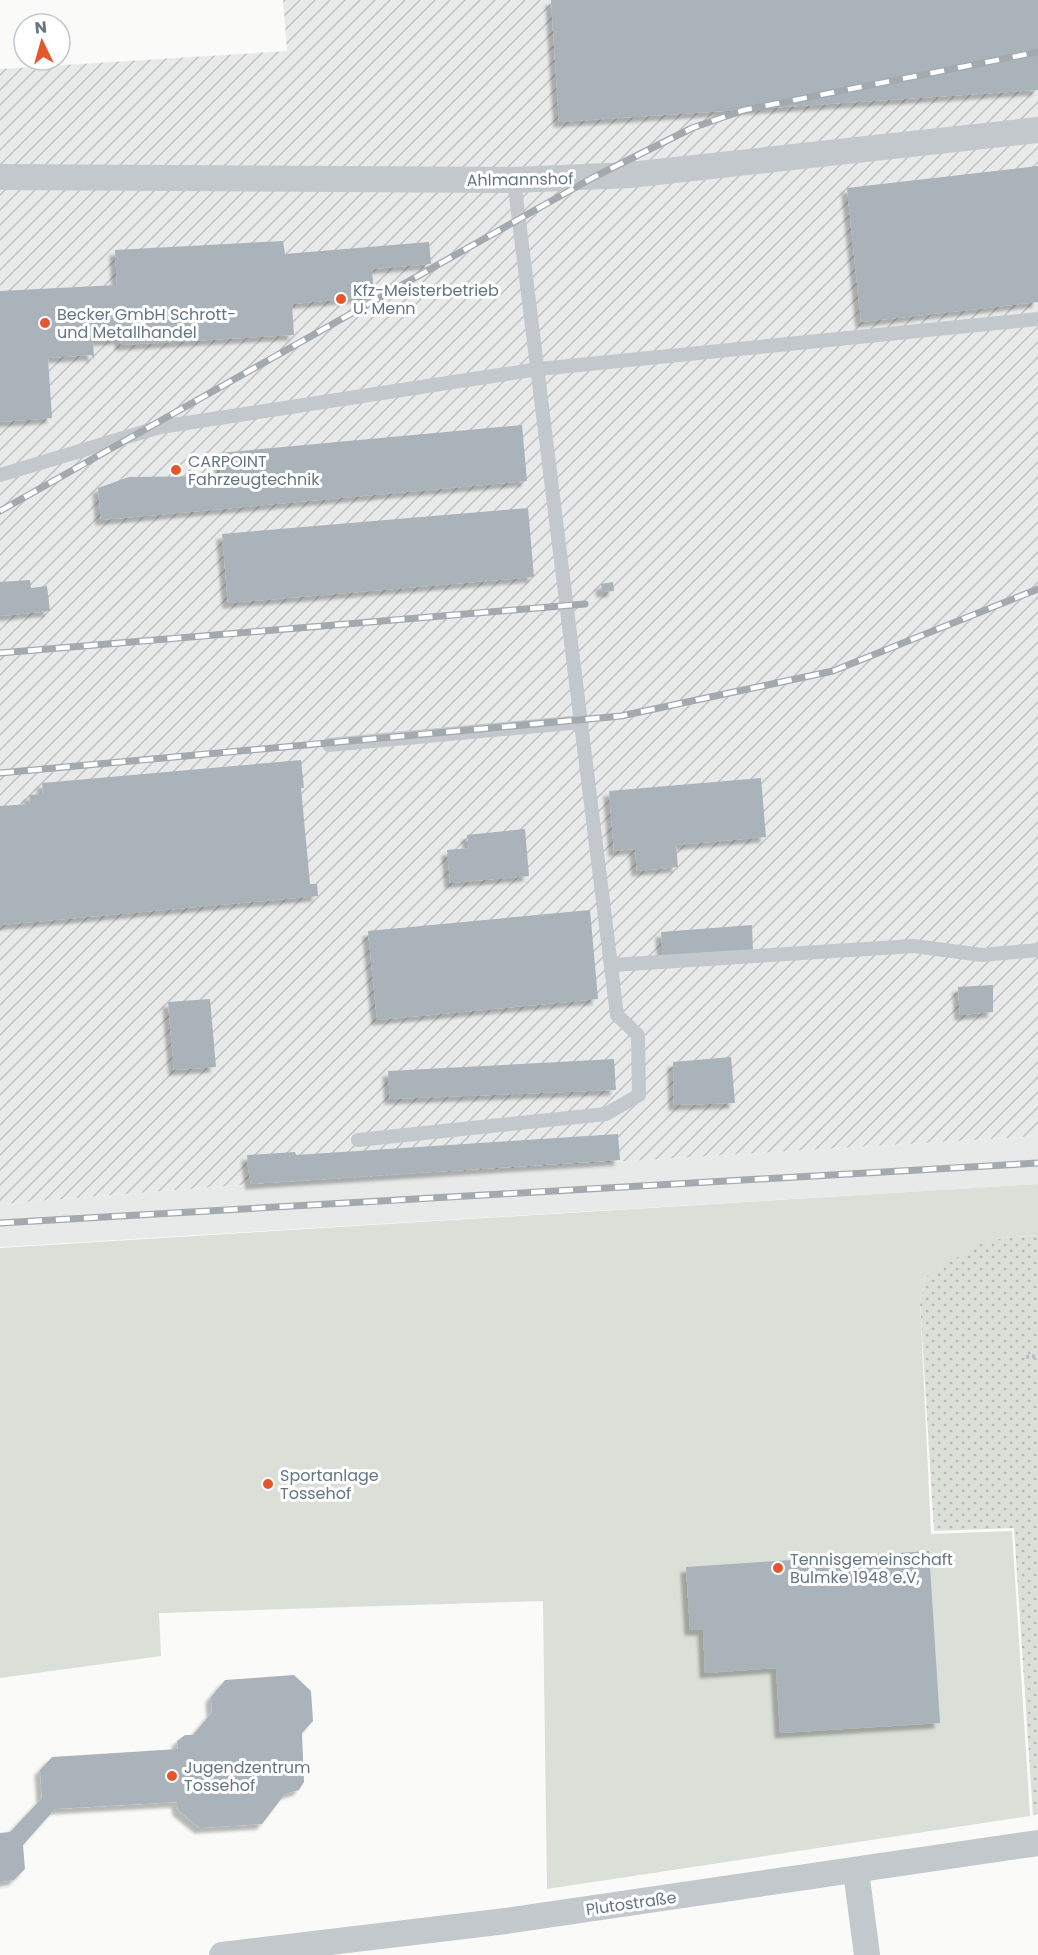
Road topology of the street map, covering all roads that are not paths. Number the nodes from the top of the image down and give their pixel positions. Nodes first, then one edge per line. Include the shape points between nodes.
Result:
1 (1038, 130) edge
2 (0, 177) edge
3 (514, 180) junction
4 (1038, 319) edge
5 (539, 369) junction
6 (0, 475) edge
7 (582, 722) junction
8 (329, 745) dead end
9 (1038, 950) edge
10 (612, 965) junction
11 (358, 1140) dead end
12 (1038, 1843) edge
13 (856, 1871) junction
14 (222, 1955) edge
15 (867, 1955) edge

1 - 3 street, Ahlmannshof via 630,176
2 - 3 street, Ahlmannshof
3 - 5 lane
4 - 5 lane
5 - 6 lane via 160,427
5 - 7 lane
7 - 8 lane
7 - 10 lane
9 - 10 lane via 982,955 914,946
10 - 11 lane via 617,1015 638,1035 639,1095 627,1104 606,1114
12 - 13 street, Plutostraße
13 - 14 street, Plutostraße via 506,1922
13 - 15 street

